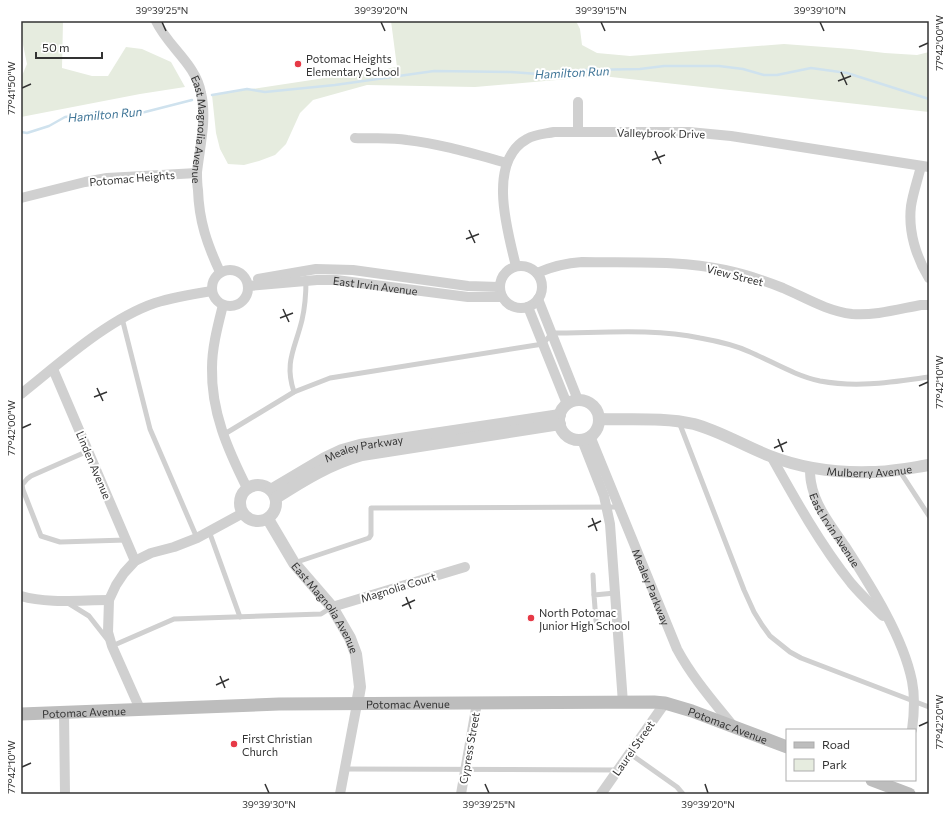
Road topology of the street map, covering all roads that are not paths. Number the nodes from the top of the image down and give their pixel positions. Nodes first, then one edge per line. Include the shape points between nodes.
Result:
1 (156, 21) edge
2 (578, 102) dead end
3 (578, 132) junction
4 (355, 138) dead end
5 (507, 163) junction
6 (925, 167) edge
7 (197, 173) junction
8 (21, 198) edge
9 (516, 266) junction
10 (220, 272) junction
11 (537, 273) junction
12 (306, 276) junction
13 (929, 278) edge
14 (248, 284) junction
15 (499, 287) junction
16 (212, 291) junction
17 (502, 297) junction
18 (538, 299) junction
19 (223, 304) junction
20 (929, 305) edge
21 (528, 307) junction
22 (122, 318) junction
23 (552, 333) junction
24 (543, 344) junction
25 (53, 369) junction
26 (929, 377) edge
27 (294, 392) junction
28 (21, 394) edge
29 (572, 402) junction
30 (560, 420) junction
31 (599, 420) junction
32 (678, 421) junction
33 (223, 435) junction
34 (586, 438) junction
35 (88, 451) junction
36 (771, 456) junction
37 (929, 465) edge
38 (810, 467) junction
39 (899, 469) junction
40 (247, 488) junction
41 (274, 494) junction
42 (620, 506) junction
43 (607, 507) junction
44 (243, 513) junction
45 (929, 516) edge
46 (268, 519) junction
47 (210, 532) junction
48 (197, 538) junction
49 (126, 540) junction
50 (135, 561) junction
51 (294, 563) junction
52 (465, 567) dead end
53 (594, 575) dead end
54 (615, 593) junction
55 (594, 595) junction
56 (21, 596) edge
57 (61, 600) junction
58 (109, 600) junction
59 (332, 607) junction
60 (240, 617) junction
61 (596, 620) dead end
62 (890, 623) junction
63 (112, 646) junction
64 (913, 701) junction
65 (477, 703) junction
66 (623, 703) junction
67 (665, 703) junction
68 (356, 704) junction
69 (929, 707) edge
70 (140, 709) junction
71 (64, 712) junction
72 (21, 714) edge
73 (733, 726) junction
74 (912, 729) edge
75 (786, 747) edge
76 (629, 753) junction
77 (345, 769) junction
78 (465, 769) junction
79 (618, 770) junction
80 (875, 781) edge
81 (896, 788) edge
82 (65, 794) edge
83 (340, 794) edge
84 (461, 794) edge
85 (601, 794) edge
86 (683, 794) edge
87 (909, 794) edge

1 - 7 street, East Magnolia Avenue via 170,44 187,62 201,92 203,112
2 - 3 street
3 - 5 street, Valleybrook Drive via 554,132 528,138 519,145
3 - 6 street, Valleybrook Drive via 688,132 731,136
4 - 5 street via 406,139 444,145
5 - 9 street, Valleybrook Drive via 503,184 505,211
6 - 13 street via 911,204 910,220 918,255
7 - 8 street, Potomac Heights via 107,178
7 - 10 street, East Magnolia Avenue via 202,228
9 - 11 street via 524,265
9 - 15 street via 507,270 501,278
10 - 14 street via 236,270 243,274
10 - 16 street via 212,284
11 - 18 street via 542,286
11 - 20 street, View Street via 565,263 691,264 756,278 832,310 852,314
12 - 14 street, East Irvin Avenue
12 - 15 street, East Irvin Avenue via 316,269 353,270 468,286
12 - 17 street, East Irvin Avenue via 468,297
12 - 27 lane via 306,302 290,367 290,380
14 - 19 street via 246,298 241,303 235,306
15 - 17 street
16 - 19 street
16 - 22 street via 180,296
17 - 21 street via 512,307
18 - 21 street
18 - 23 street
19 - 33 street via 215,338 212,390
21 - 24 street
22 - 25 street
22 - 48 lane via 150,429
23 - 24 lane
23 - 26 lane via 693,336 748,351 798,374 841,384 882,384
23 - 29 street
24 - 27 lane via 349,374 330,378
24 - 29 street
25 - 28 street
25 - 35 street, Linden Avenue
27 - 33 lane
29 - 30 street via 562,409
29 - 31 street via 586,401 593,405 598,412
30 - 34 street via 563,431 568,436 574,439
30 - 41 street, Mealey Parkway via 373,442 344,455 325,458
31 - 32 street
31 - 34 street via 595,432
32 - 36 street via 713,430
32 - 64 lane via 744,590 762,625 779,644 801,658
33 - 40 street
34 - 42 street, Mealey Parkway
34 - 43 street
35 - 49 street, Linden Avenue
35 - 49 lane via 31,476 22,485 41,536 60,542
36 - 38 street
36 - 62 street, East Irvin Avenue via 851,583
37 - 39 street, Mulberry Avenue
38 - 39 street, Mulberry Avenue via 845,472
38 - 62 street, East Irvin Avenue via 811,482 824,514 875,594
39 - 45 lane
40 - 41 street via 264,485
40 - 44 street via 240,500
41 - 46 street via 277,506
42 - 43 lane
42 - 73 street, Mealey Parkway via 677,649 698,682
43 - 51 lane via 371,508 369,538
43 - 54 street
44 - 46 street via 254,521
44 - 47 street
46 - 51 street, East Magnolia Avenue
47 - 48 street
47 - 60 lane
48 - 50 street
49 - 50 street, Linden Avenue
50 - 58 street via 116,585
51 - 59 street, East Magnolia Avenue
52 - 59 street, Magnolia Court
53 - 55 lane
54 - 55 lane
54 - 66 street
55 - 61 lane
56 - 57 street
57 - 58 street
57 - 63 lane via 89,616
58 - 63 street via 108,632
59 - 60 lane via 321,614
59 - 68 street, East Magnolia Avenue via 356,654 360,687
60 - 63 lane via 174,619
62 - 64 street, East Irvin Avenue via 908,665
63 - 70 street
64 - 69 lane
64 - 74 street, East Irvin Avenue
65 - 66 main road, Potomac Avenue
65 - 68 main road, Potomac Avenue
65 - 78 street, Cypress Street
66 - 67 main road, Potomac Avenue
67 - 73 main road, Potomac Avenue
67 - 76 street, Laurel Street
68 - 70 main road, Potomac Avenue
68 - 77 street
70 - 71 main road, Potomac Avenue
71 - 72 main road, Potomac Avenue
71 - 82 street
73 - 75 main road, Potomac Avenue
76 - 79 street, Laurel Street
76 - 86 lane
77 - 78 lane
77 - 83 street
78 - 79 lane
78 - 84 street, Cypress Street
79 - 85 street, Laurel Street
80 - 81 main road
81 - 87 main road

